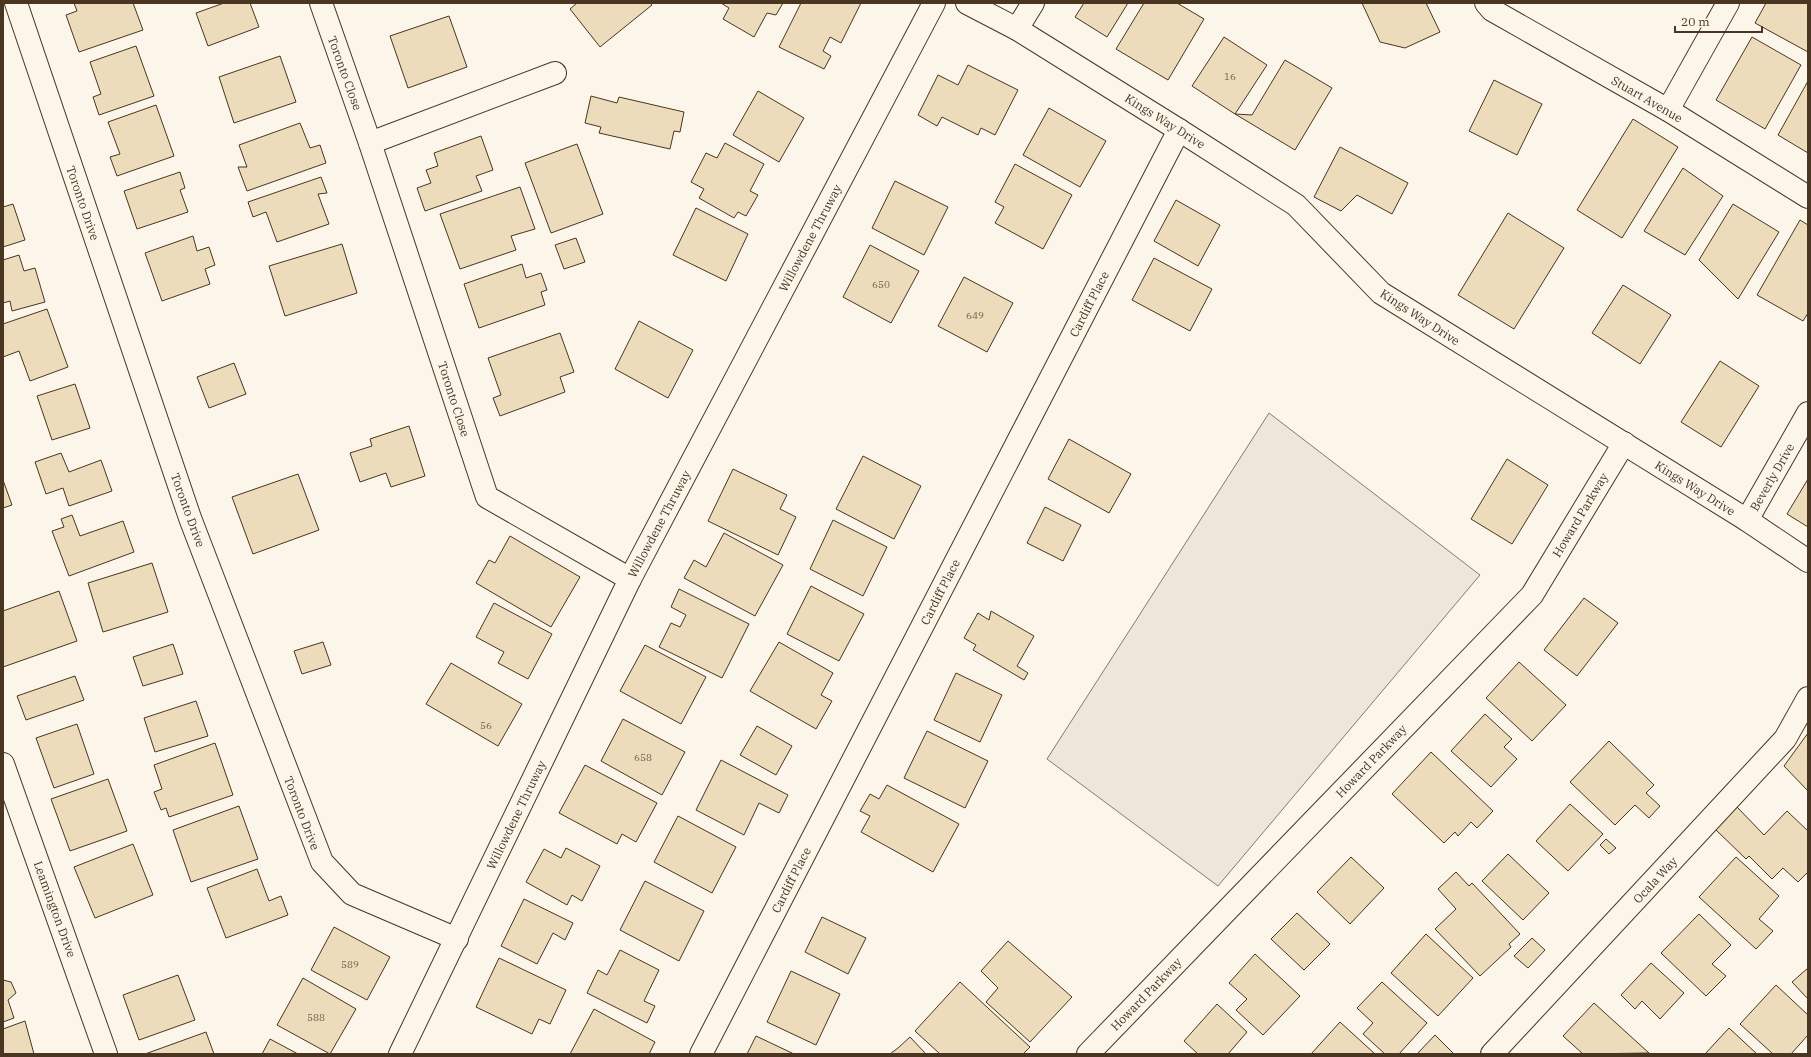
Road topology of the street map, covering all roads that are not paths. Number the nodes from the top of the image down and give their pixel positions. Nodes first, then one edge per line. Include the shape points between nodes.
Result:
1 (16, 3) edge
2 (320, 3) edge
3 (934, 3) edge
4 (967, 3) edge
5 (1033, 3) edge
6 (1486, 3) edge
7 (1728, 3) edge
8 (1018, 29) junction
9 (555, 73) dead end
10 (1668, 110) junction
11 (1179, 130) junction
12 (370, 143) junction
13 (1808, 197) edge
14 (1808, 413) edge
15 (1624, 443) junction
16 (1747, 520) junction
17 (1808, 562) edge
18 (630, 579) junction
19 (1808, 698) edge
20 (3, 764) edge
21 (457, 940) junction
22 (106, 1054) edge
23 (400, 1054) edge
24 (701, 1054) edge
25 (1088, 1054) edge
26 (1492, 1054) edge

1 - 21 street, Toronto Drive via 190,518 322,862 352,894
2 - 12 street, Toronto Close
3 - 18 street, Willowdene Thruway
4 - 8 street, Kings Way Drive
5 - 8 street
6 - 10 street, Stuart Avenue via 1492,10
7 - 10 street
8 - 11 street, Kings Way Drive
9 - 12 street
10 - 13 street, Stuart Avenue
11 - 15 street, Kings Way Drive via 1296,205 1381,293
11 - 24 street, Cardiff Place
12 - 18 street, Toronto Close via 487,497
14 - 16 street, Beverly Drive
15 - 16 street, Kings Way Drive
15 - 25 street, Howard Parkway via 1532,595
16 - 17 street, Kings Way Drive
18 - 21 street, Willowdene Thruway
19 - 26 street, Ocala Way via 1785,739
20 - 22 street, Leamington Drive
21 - 23 street, Willowdene Thruway

